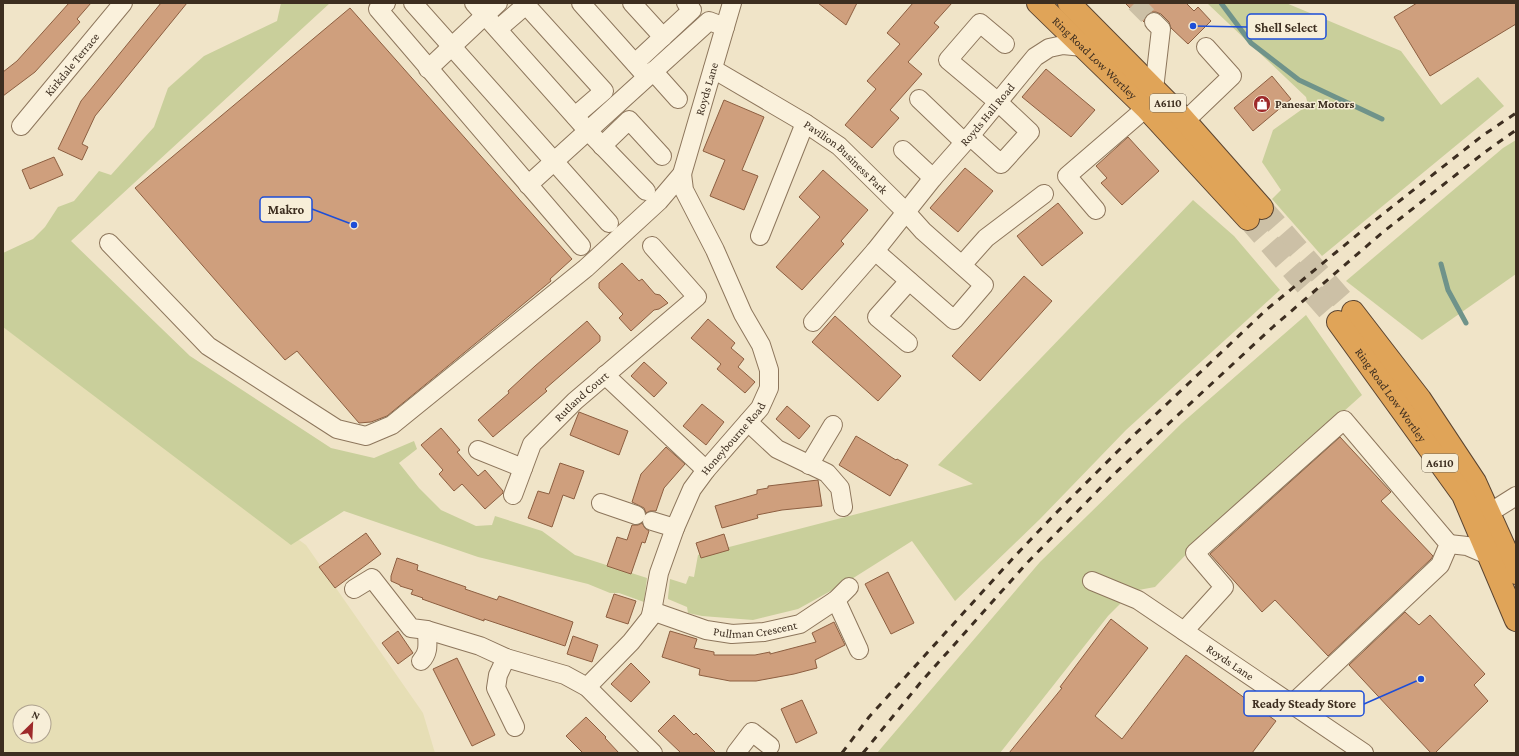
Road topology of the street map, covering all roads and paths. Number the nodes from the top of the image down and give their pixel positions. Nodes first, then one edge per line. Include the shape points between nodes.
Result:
1 (123, 3) edge
2 (386, 3) edge
3 (413, 3) edge
4 (581, 3) edge
5 (632, 3) edge
6 (686, 3) edge
7 (732, 3) edge
8 (1038, 3) edge
9 (1069, 3) edge
10 (486, 7) edge
11 (1154, 22) tunnel mouth
12 (725, 27) junction
13 (498, 29) junction
14 (663, 37) junction
15 (1005, 44) dead end
16 (452, 47) junction
17 (1083, 47) junction
18 (1206, 47) dead end
19 (635, 63) junction
20 (428, 69) junction
21 (714, 69) junction
22 (650, 74) junction
23 (919, 98) dead end
24 (678, 99) dead end
25 (1150, 99) junction
26 (998, 102) junction
27 (575, 116) junction
28 (1185, 121) junction
29 (805, 123) junction
30 (21, 126) dead end
31 (588, 131) junction
32 (967, 139) junction
33 (602, 146) junction
34 (903, 150) dead end
35 (662, 156) dead end
36 (554, 161) junction
37 (682, 174) junction
38 (933, 178) junction
39 (528, 185) junction
40 (646, 191) dead end
41 (1044, 194) dead end
42 (1096, 210) dead end
43 (906, 212) junction
44 (609, 223) dead end
45 (760, 236) dead end
46 (109, 243) dead end
47 (581, 246) dead end
48 (652, 246) dead end
49 (875, 251) junction
50 (962, 265) junction
51 (909, 281) junction
52 (813, 322) dead end
53 (908, 343) dead end
54 (605, 375) junction
55 (748, 422) junction
56 (833, 425) dead end
57 (478, 450) dead end
58 (809, 464) junction
59 (523, 468) junction
60 (706, 470) junction
61 (513, 495) dead end
62 (1516, 496) edge
63 (601, 503) dead end
64 (843, 507) dead end
65 (1489, 513) junction
66 (675, 528) junction
67 (1449, 544) junction
68 (1488, 555) junction
69 (1516, 573) edge
70 (1092, 580) dead end
71 (849, 587) dead end
72 (354, 589) dead end
73 (836, 600) junction
74 (652, 612) junction
75 (1516, 620) edge
76 (427, 630) junction
77 (1184, 631) junction
78 (859, 650) dead end
79 (506, 658) junction
80 (421, 661) dead end
81 (587, 687) junction
82 (1292, 704) junction
83 (515, 727) dead end
84 (770, 746) dead end
85 (653, 753) edge
86 (736, 753) edge
87 (1364, 753) edge

1 - 30 street, Kirkdale Terrace
2 - 20 street via 378,9
3 - 16 street
4 - 19 street
5 - 14 street
6 - 14 street via 692,10
7 - 12 street, Royds Lane
8 - 17 highway, Ring Road Low Wortley / A6110
9 - 25 highway, Ring Road Low Wortley / A6110
10 - 13 street
10 - 16 street
11 - 25 street via 1161,29
12 - 21 street, Royds Lane
12 - 22 street via 709,21
13 - 27 street
13 - 27 street via 526,4 604,91
14 - 19 street
15 - 26 street via 980,23 948,60
16 - 20 street
16 - 36 street
17 - 25 highway, Ring Road Low Wortley / A6110
17 - 26 street, Royds Hall Road via 1063,45 1049,48 1035,57
18 - 28 street via 1232,76
19 - 22 street
20 - 39 street
21 - 29 street, Pavilion Business Park
21 - 37 street, Royds Lane
22 - 24 street
22 - 31 street
23 - 32 street
25 - 28 highway, Ring Road Low Wortley / A6110
25 - 28 highway, Ring Road Low Wortley / A6110 via 1255,214
25 - 42 street via 1067,176
26 - 32 street, Royds Hall Road
26 - 32 street via 1030,132 1001,164
27 - 31 street
29 - 43 street, Pavilion Business Park via 839,146
29 - 45 street
31 - 33 street
31 - 36 street
32 - 38 street, Royds Hall Road
33 - 35 street via 629,120
33 - 40 street
34 - 38 street
36 - 39 street
36 - 44 street
37 - 46 street via 659,201 586,268 392,425 366,436 337,429 208,346
37 - 55 street, Honeybourne Road via 684,190 715,250 743,314 761,345 769,370 769,388 760,408
38 - 43 street, Royds Hall Road
39 - 47 street
41 - 50 street via 986,238
43 - 49 street, Royds Hall Road
43 - 50 street, Pavilion Business Park via 923,231
48 - 54 street via 697,297
49 - 51 street
49 - 52 street, Royds Hall Road
50 - 51 street, Pavilion Business Park via 984,285 954,320
51 - 53 street via 877,317
54 - 59 street, Rutland Court via 532,444
54 - 60 street, Rutland Court
55 - 58 street via 777,449
55 - 60 street, Honeybourne Road
56 - 58 street
57 - 59 street
58 - 64 street via 827,473 840,488
59 - 61 street, Rutland Court
60 - 66 street, Honeybourne Road via 692,489
62 - 65 street
63 - 66 street
65 - 68 highway, Ring Road Low Wortley / A6110 via 1475,482 1420,398 1345,317 1463,495
65 - 69 highway, Ring Road Low Wortley / A6110
66 - 74 street, Honeybourne Road via 659,573
67 - 68 street via 1467,546
67 - 77 street via 1344,420 1195,553 1224,587
67 - 82 street via 1440,565
68 - 75 highway, Ring Road Low Wortley / A6110
70 - 77 street, Royds Lane via 1138,600
71 - 73 street, Pullman Crescent
72 - 76 street via 372,578 411,628
73 - 74 street, Pullman Crescent via 800,624 764,632 732,634 706,630
73 - 78 street
74 - 81 street, Honeybourne Road via 631,642
76 - 79 street via 480,646
76 - 80 street via 428,647 426,656
77 - 82 street, Royds Lane
79 - 81 street via 565,675
79 - 83 street via 498,675 496,688
81 - 85 street
82 - 87 street, Royds Lane
84 - 86 street via 752,732

